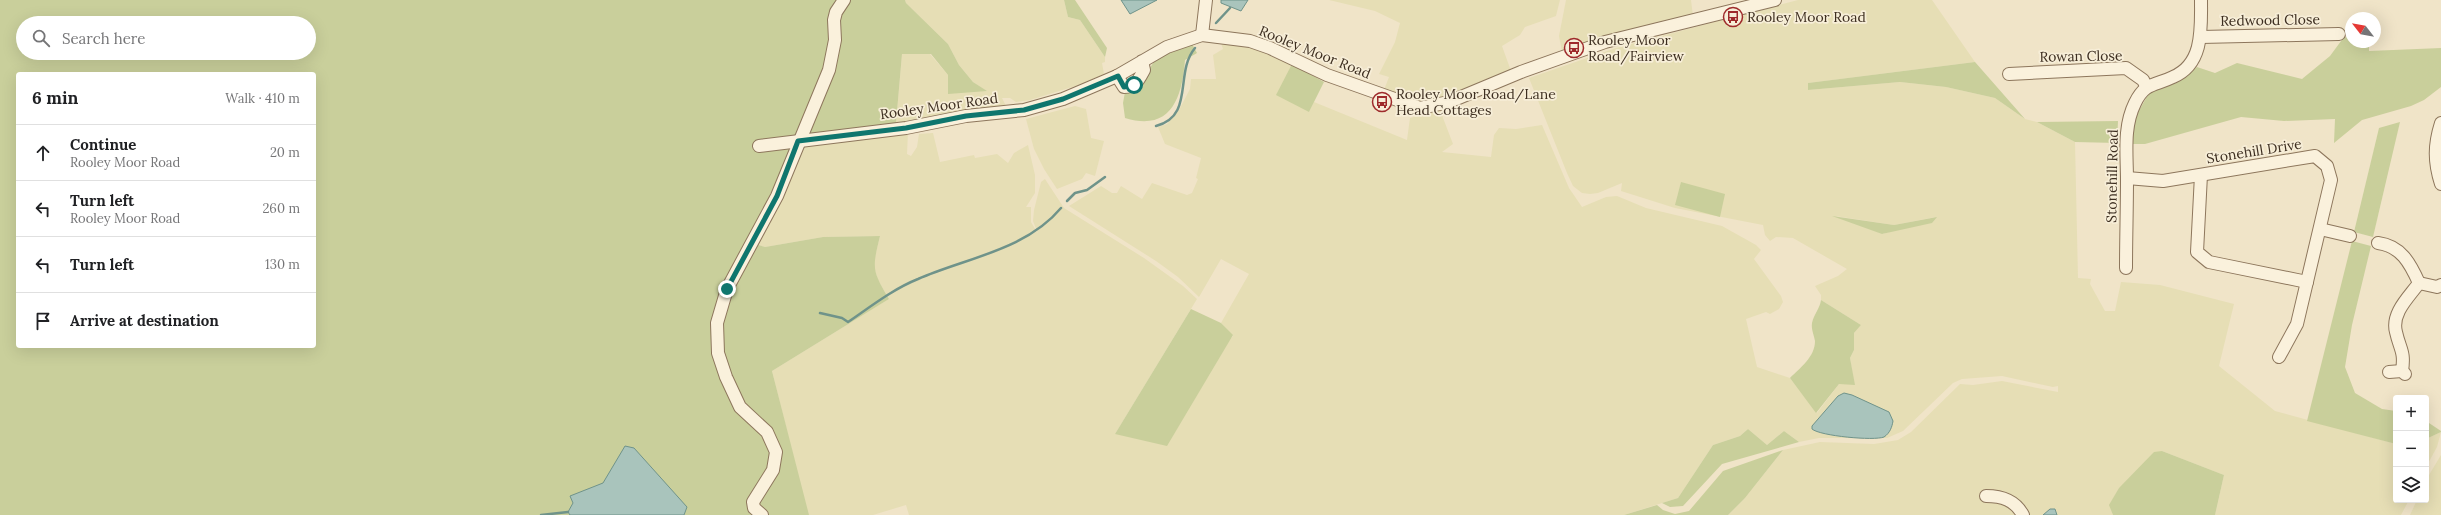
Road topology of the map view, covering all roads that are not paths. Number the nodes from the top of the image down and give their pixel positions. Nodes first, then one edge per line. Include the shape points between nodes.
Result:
1 (844, 0) edge
2 (1206, 0) edge
3 (1775, 0) edge
4 (2201, 0) edge
5 (2339, 34) dead end
6 (1202, 35) junction
7 (2200, 37) junction
8 (2009, 74) dead end
9 (2146, 86) junction
10 (2441, 123) edge
11 (2439, 138) edge
12 (798, 141) junction
13 (759, 146) dead end
14 (2201, 174) junction
15 (2127, 178) junction
16 (2441, 184) edge
17 (2320, 229) junction
18 (2350, 236) dead end
19 (2378, 243) dead end
20 (2126, 268) dead end
21 (2307, 282) junction
22 (2420, 283) junction
23 (2441, 285) edge
24 (2279, 357) dead end
25 (2389, 372) dead end
26 (1986, 496) dead end
27 (762, 515) edge
28 (2023, 515) edge

1 - 12 street via 834,20 835,40 829,70
2 - 6 street
3 - 6 street, Rooley Moor Road via 1605,42 1521,72 1449,102 1420,108 1327,75 1250,41
4 - 7 street
5 - 7 street, Redwood Close
6 - 12 street, Rooley Moor Road via 1167,47 1118,76 1063,99 1024,110
7 - 9 street via 2198,50 2189,65 2175,77
8 - 9 street, Rowan Close via 2126,68 2143,80
9 - 15 street, Stonehill Road via 2135,102 2127,126
10 - 11 street
11 - 16 street via 2435,166
12 - 13 street, Rooley Moor Road
12 - 27 street via 777,196 727,289 717,323 718,353 740,407 767,432 776,452 773,470 753,502 754,508
14 - 15 street, Stonehill Drive via 2162,180
14 - 17 street, Stonehill Drive via 2315,156 2327,166 2331,180
14 - 21 street via 2197,252 2209,262
15 - 20 street, Stonehill Road
17 - 18 street
17 - 21 street, Stonehill Drive
19 - 22 street via 2388,244 2402,253
21 - 24 street, Stonehill Drive via 2297,324
22 - 23 street via 2437,288
22 - 25 street via 2399,309 2396,330 2404,356 2403,372
26 - 28 street via 1999,496 2009,500

